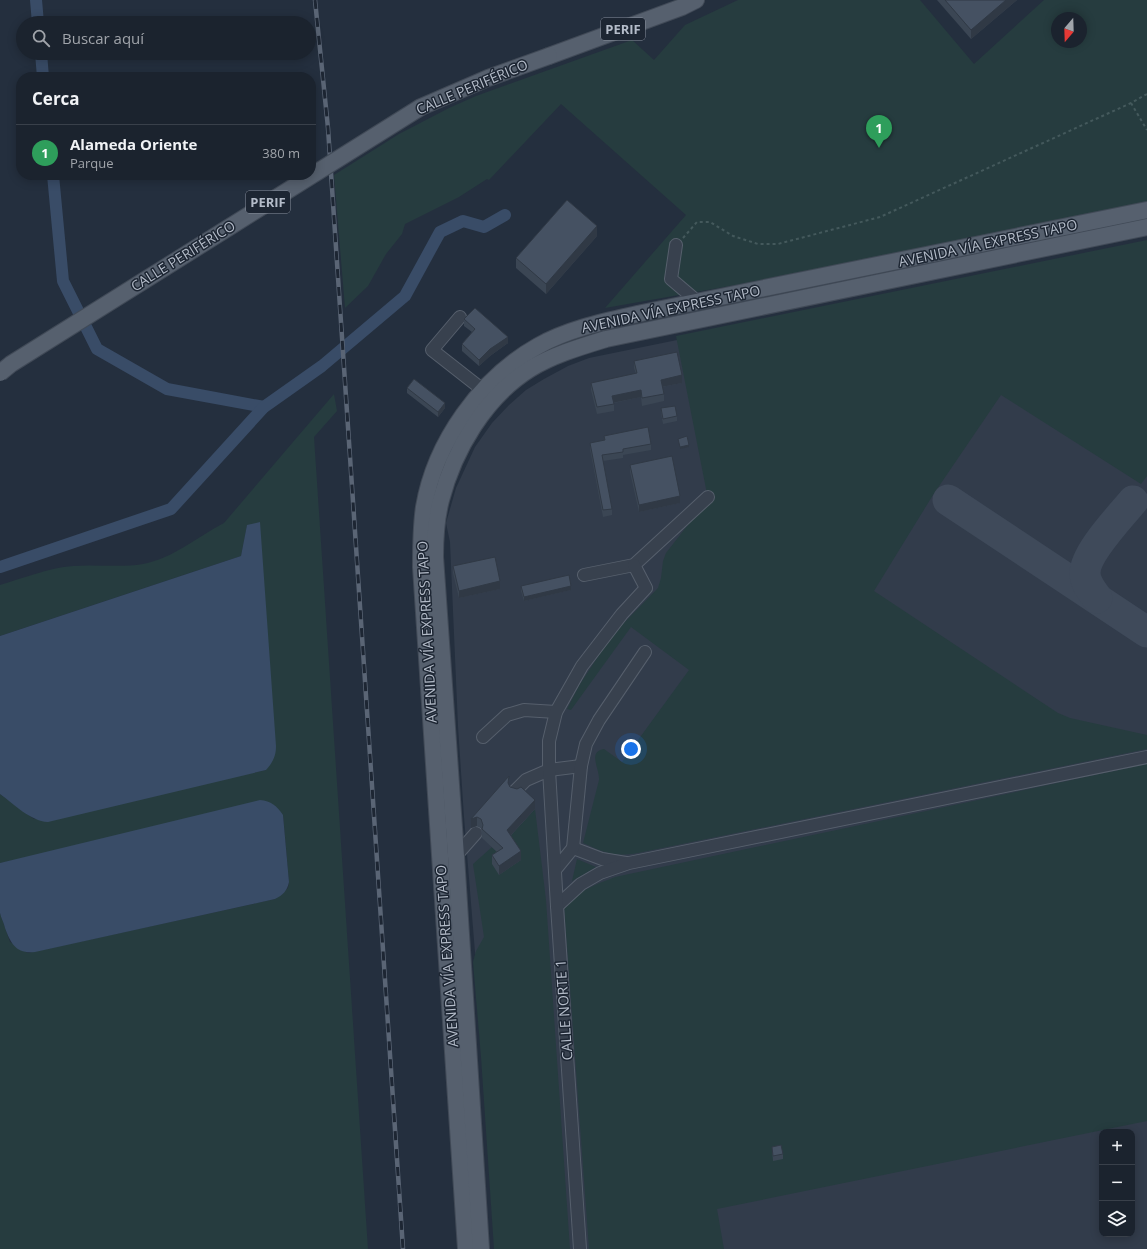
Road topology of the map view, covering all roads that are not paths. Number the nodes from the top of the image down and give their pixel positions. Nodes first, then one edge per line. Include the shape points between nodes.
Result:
1 (696, 0) edge
2 (316, 173) edge
3 (305, 180) edge
4 (1147, 210) edge
5 (1147, 227) edge
6 (676, 245) road end
7 (698, 302) junction
8 (460, 317) dead end
9 (0, 373) edge
10 (483, 390) junction
11 (708, 497) dead end
12 (634, 565) junction
13 (584, 576) dead end
14 (646, 652) dead end
15 (556, 712) junction
16 (483, 737) dead end
17 (1147, 757) edge
18 (581, 766) junction
19 (548, 770) junction
20 (515, 790) edge
21 (476, 833) dead end
22 (573, 848) junction
23 (456, 856) junction
24 (629, 863) junction
25 (555, 870) junction
26 (441, 873) junction
27 (557, 906) junction
28 (466, 1249) edge
29 (481, 1249) edge
30 (580, 1249) edge

1 - 2 main road, CALLE PERIFÉRICO / PERIF, bridge via 488,78 421,107
3 - 9 main road, CALLE PERIFÉRICO / PERIF, bridge
4 - 7 main road, AVENIDA VÍA EXPRESS TAPO
5 - 23 main road, AVENIDA VÍA EXPRESS TAPO via 606,339 550,359 508,385 476,423 456,458 440,501 436,530 434,557
6 - 7 lane via 671,279
7 - 10 main road, AVENIDA VÍA EXPRESS TAPO via 594,324 567,333 538,346 516,360
8 - 10 lane via 432,350
10 - 26 main road, AVENIDA VÍA EXPRESS TAPO via 468,408 438,460 424,507 421,537
11 - 12 lane
12 - 13 lane
12 - 15 lane, CALLE NORTE 1 via 646,588 622,614 582,666
14 - 18 lane via 599,720 586,744
15 - 16 lane via 524,710 507,715
15 - 19 lane, CALLE NORTE 1 via 549,741
17 - 24 lane
18 - 19 lane
18 - 22 lane
19 - 20 lane via 526,780
19 - 25 lane, CALLE NORTE 1
21 - 23 lane
22 - 24 lane via 602,859
22 - 25 lane
23 - 26 lane
23 - 29 main road, AVENIDA VÍA EXPRESS TAPO
24 - 27 lane via 600,873 581,884
25 - 27 lane, CALLE NORTE 1
26 - 28 main road, AVENIDA VÍA EXPRESS TAPO
27 - 30 lane, CALLE NORTE 1

